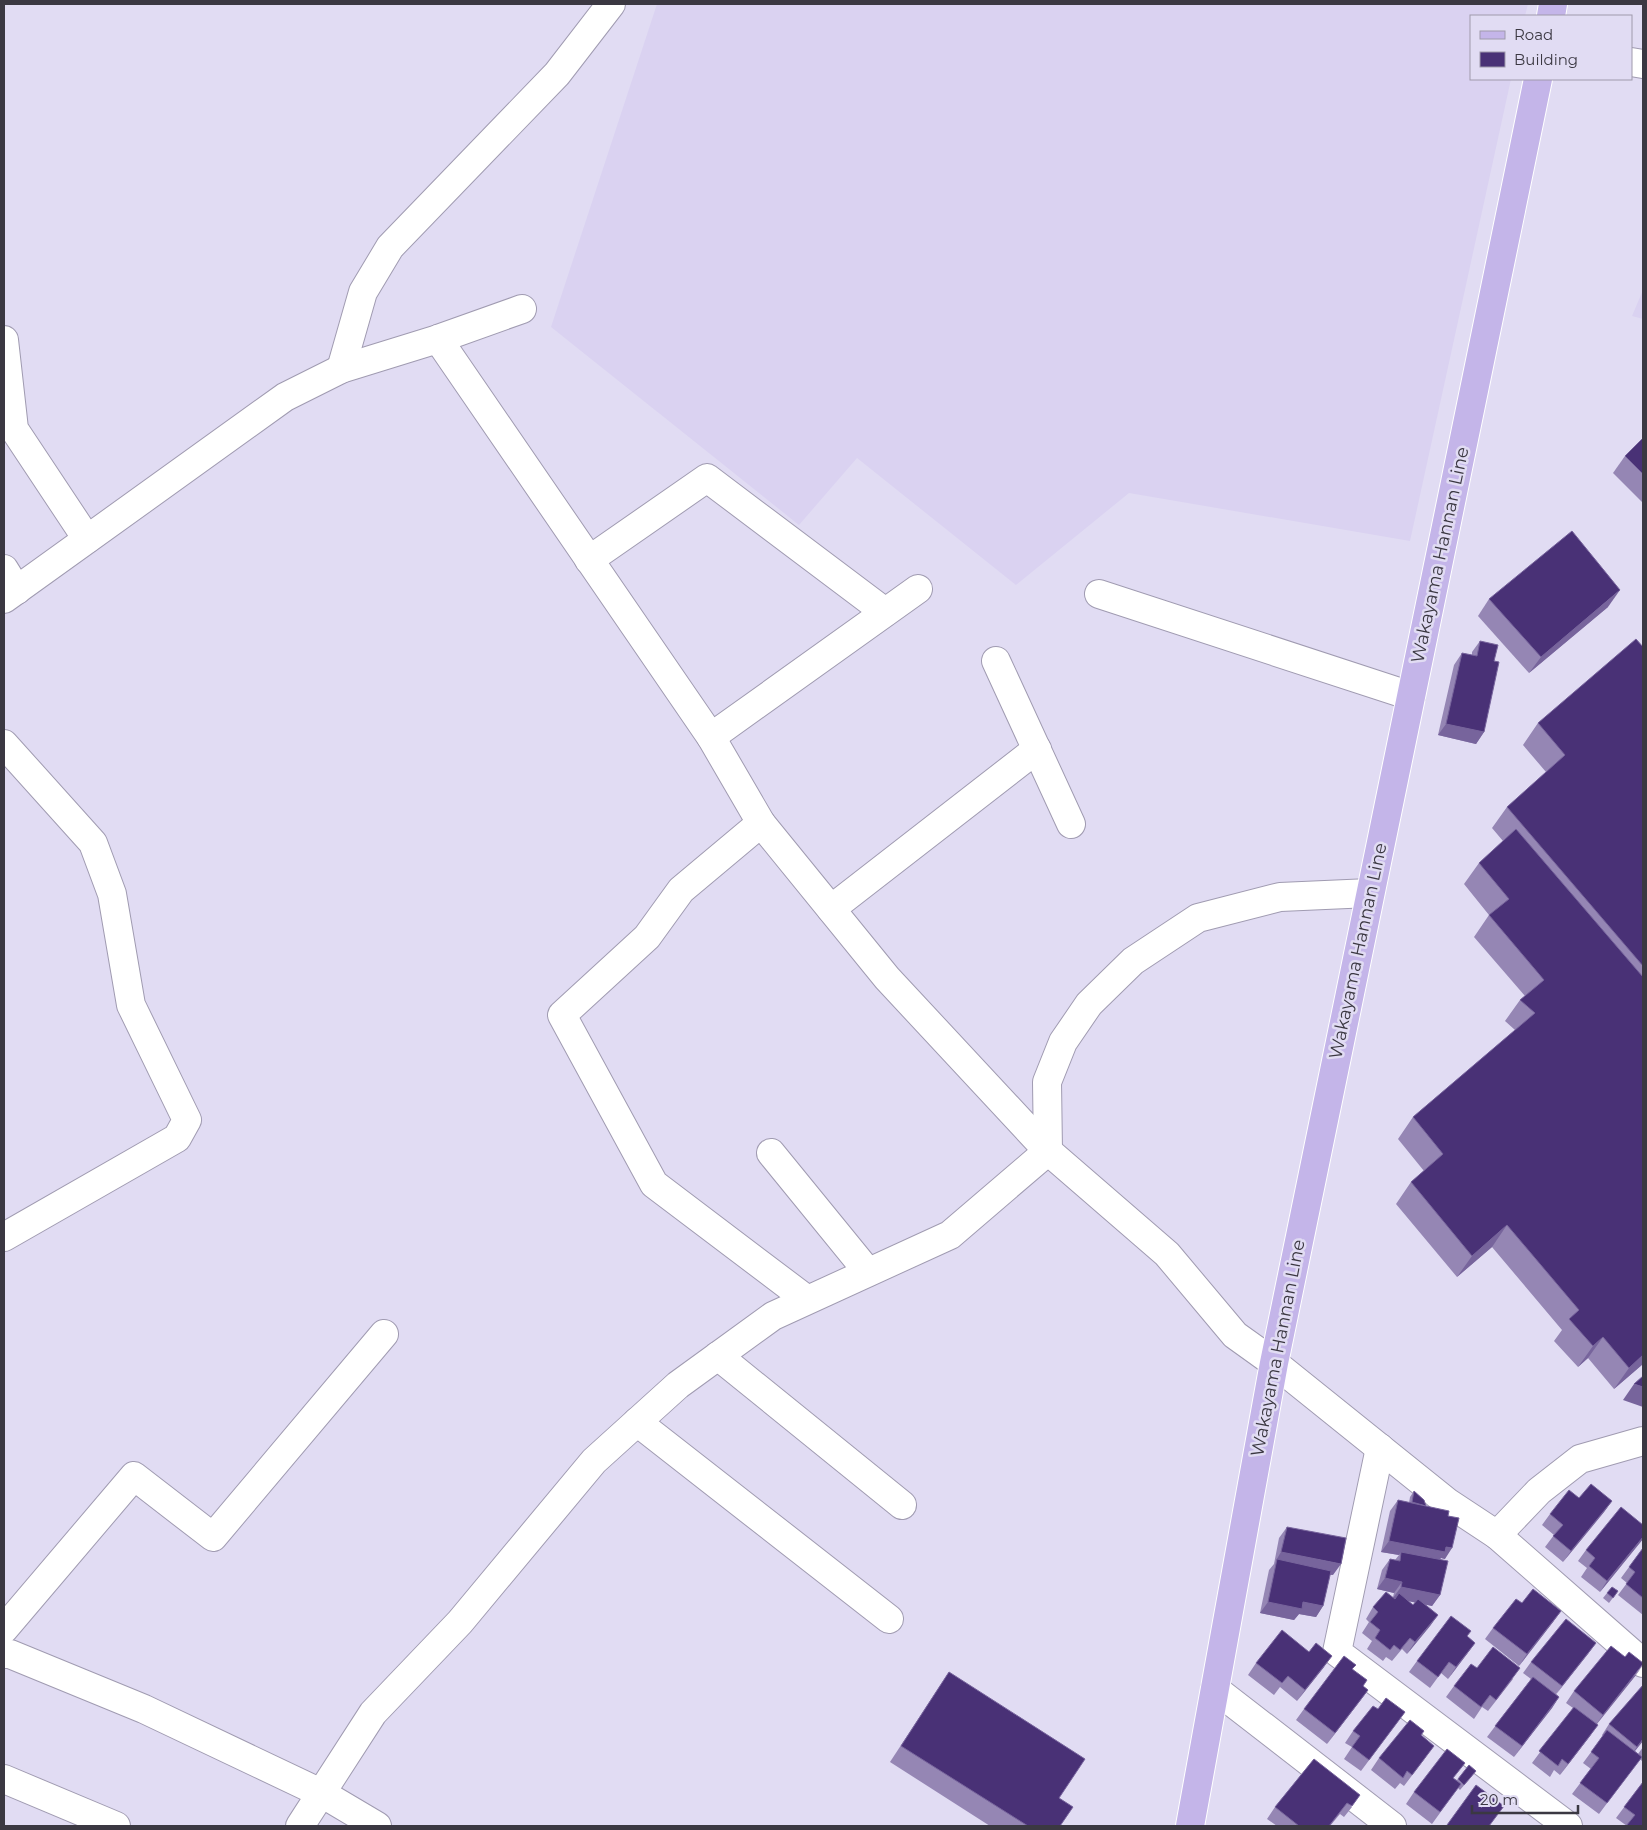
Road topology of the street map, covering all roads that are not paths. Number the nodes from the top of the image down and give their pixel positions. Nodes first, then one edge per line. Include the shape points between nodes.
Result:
1 (611, 4) edge
2 (1538, 80) edge
3 (522, 309) dead end
4 (438, 339) junction
5 (4, 340) edge
6 (341, 369) junction
7 (88, 539) junction
8 (589, 560) junction
9 (8, 586) edge
10 (918, 588) dead end
11 (1099, 594) dead end
12 (885, 612) junction
13 (996, 661) dead end
14 (1411, 696) junction
15 (711, 737) junction
16 (4, 744) edge
17 (1037, 749) junction
18 (761, 823) junction
19 (1071, 824) dead end
20 (1370, 893) junction
21 (831, 909) junction
22 (1048, 1151) junction
23 (771, 1153) dead end
24 (4, 1237) edge
25 (868, 1272) junction
26 (806, 1299) junction
27 (384, 1334) dead end
28 (718, 1356) junction
29 (1274, 1363) junction
30 (637, 1422) junction
31 (1643, 1442) edge
32 (1380, 1448) junction
33 (902, 1504) dead end
34 (1497, 1535) junction
35 (889, 1619) dead end
36 (4, 1629) edge
37 (4, 1654) edge
38 (1643, 1662) edge
39 (1214, 1689) junction
40 (4, 1779) edge
41 (323, 1794) junction
42 (116, 1826) edge
43 (300, 1826) edge
44 (377, 1826) edge
45 (1190, 1826) edge
46 (1392, 1826) edge
47 (1568, 1826) edge

1 - 6 street via 558,74 390,247 363,292
2 - 14 main road, Wakayama Hannan Line
3 - 4 street
4 - 6 street
4 - 8 street
5 - 7 street via 14,429
6 - 7 street via 286,397
7 - 9 street
8 - 12 street via 707,478
8 - 15 street
10 - 12 street
11 - 14 street
12 - 15 street
13 - 17 street
14 - 20 main road, Wakayama Hannan Line
15 - 18 street
16 - 24 street via 93,842 112,894 131,1004 187,1120 177,1138
17 - 19 street
17 - 21 street
18 - 21 street
18 - 26 street via 681,890 647,937 562,1015 654,1184
20 - 22 street via 1280,897 1198,918 1132,961 1089,1004 1063,1042 1047,1082
20 - 29 main road, Wakayama Hannan Line
21 - 22 street via 887,978
22 - 25 street via 950,1235
22 - 29 street via 1167,1254 1235,1335
23 - 25 street
25 - 26 street
26 - 28 street via 772,1316
27 - 36 street via 213,1538 134,1476
28 - 30 street via 678,1385
28 - 33 street
29 - 32 street
29 - 39 main road, Wakayama Hannan Line
30 - 35 street
30 - 41 street via 594,1461 460,1622 374,1713
31 - 34 street via 1580,1459 1539,1491
32 - 34 street via 1447,1502
32 - 47 street via 1337,1652
34 - 38 street
37 - 41 street via 144,1709
39 - 45 main road, Wakayama Hannan Line
39 - 46 street
40 - 42 street
41 - 43 street
41 - 44 street

